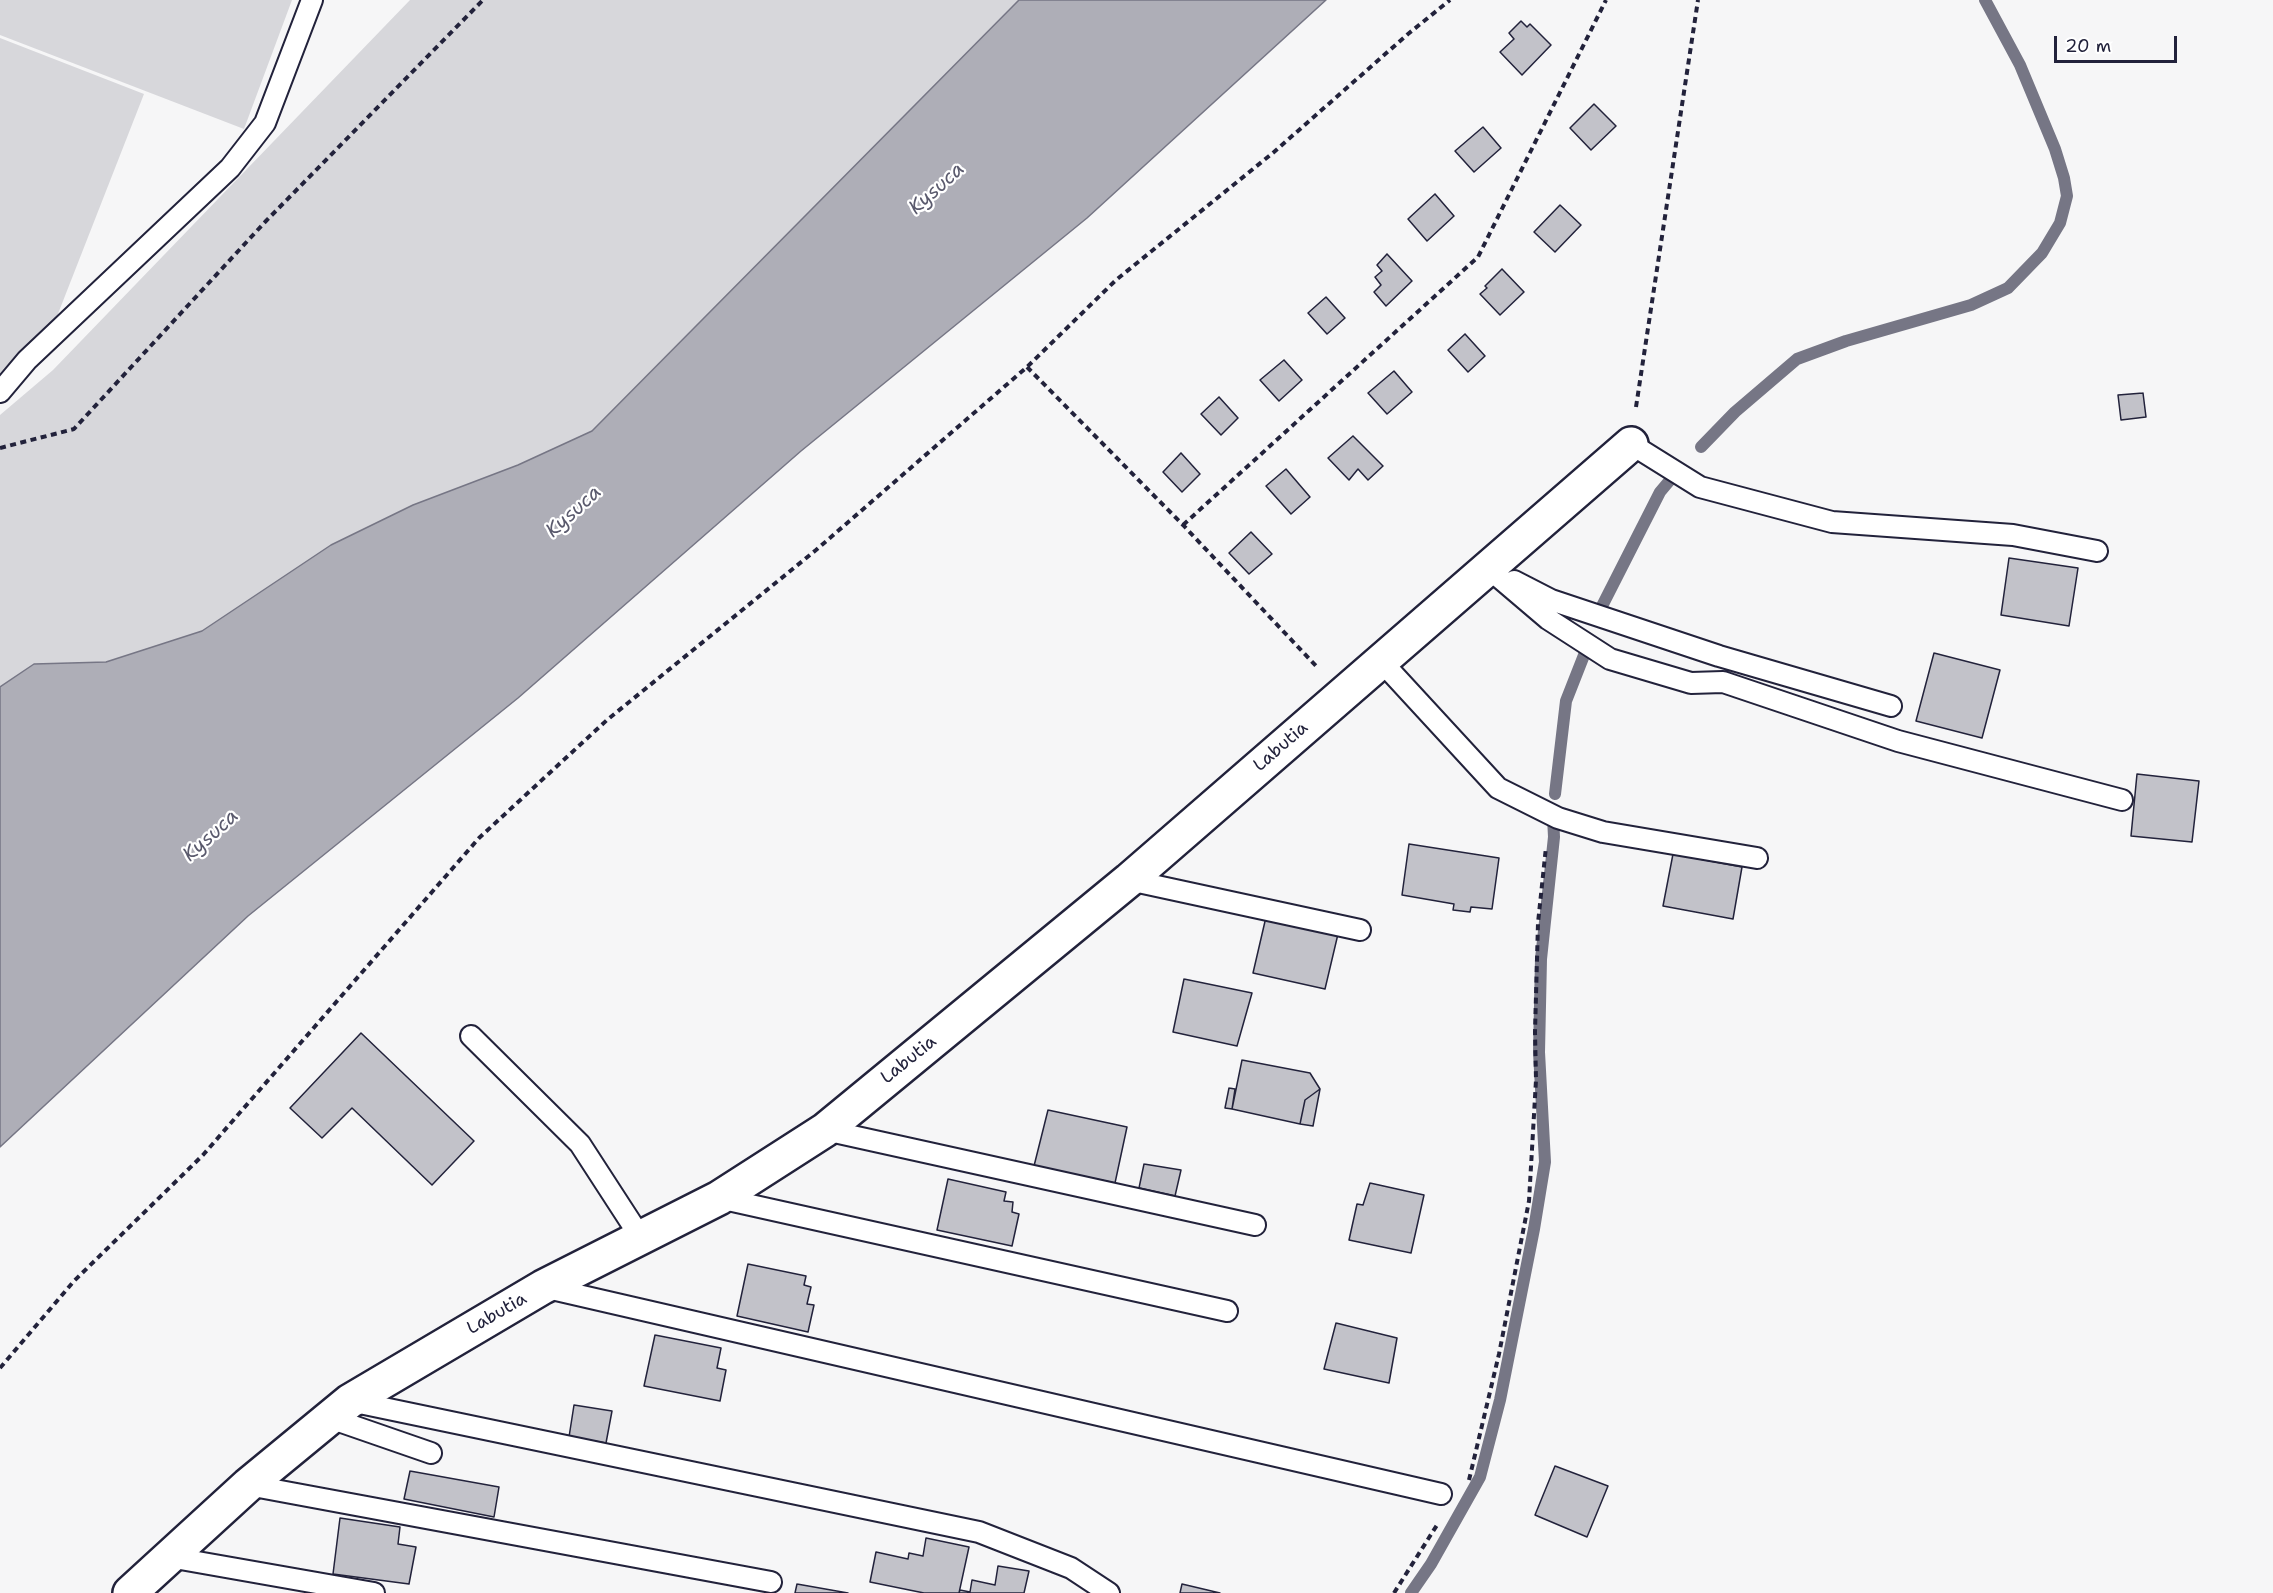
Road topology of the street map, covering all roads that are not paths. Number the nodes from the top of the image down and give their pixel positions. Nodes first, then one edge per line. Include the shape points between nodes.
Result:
1 (312, 0) edge
2 (0, 392) edge
3 (1631, 444) joint
4 (2097, 551) dead end
5 (1488, 567) junction
6 (1381, 661) junction
7 (1891, 706) dead end
8 (2122, 800) dead end
9 (1757, 858) dead end
10 (1129, 879) junction
11 (1360, 930) dead end
12 (471, 1036) dead end
13 (825, 1130) junction
14 (719, 1198) junction
15 (1255, 1225) dead end
16 (641, 1238) junction
17 (543, 1287) junction
18 (1227, 1311) dead end
19 (339, 1409) junction
20 (431, 1453) dead end
21 (248, 1485) junction
22 (1441, 1494) dead end
23 (169, 1557) junction
24 (771, 1582) dead end
25 (130, 1593) edge
26 (374, 1593) edge
27 (1109, 1593) edge

1 - 2 lane via 265,123 230,168 27,360
3 - 4 lane via 1700,487 1832,522 2013,536
3 - 5 street, Labutia
5 - 6 street, Labutia
5 - 7 lane via 1551,600 1719,656
5 - 8 lane via 1548,619 1610,659 1690,683 1723,682 1898,741
6 - 9 lane via 1498,788 1548,813 1603,832
6 - 10 street, Labutia
10 - 11 lane
10 - 13 street, Labutia
12 - 16 lane via 580,1144
13 - 14 street, Labutia
13 - 15 lane
14 - 16 street, Labutia
14 - 18 lane
16 - 17 street, Labutia
17 - 19 street, Labutia
17 - 22 lane
19 - 20 lane
19 - 21 street, Labutia
19 - 27 lane via 979,1532 1071,1568
21 - 23 street, Labutia
21 - 24 lane
23 - 25 street, Labutia
23 - 26 lane

